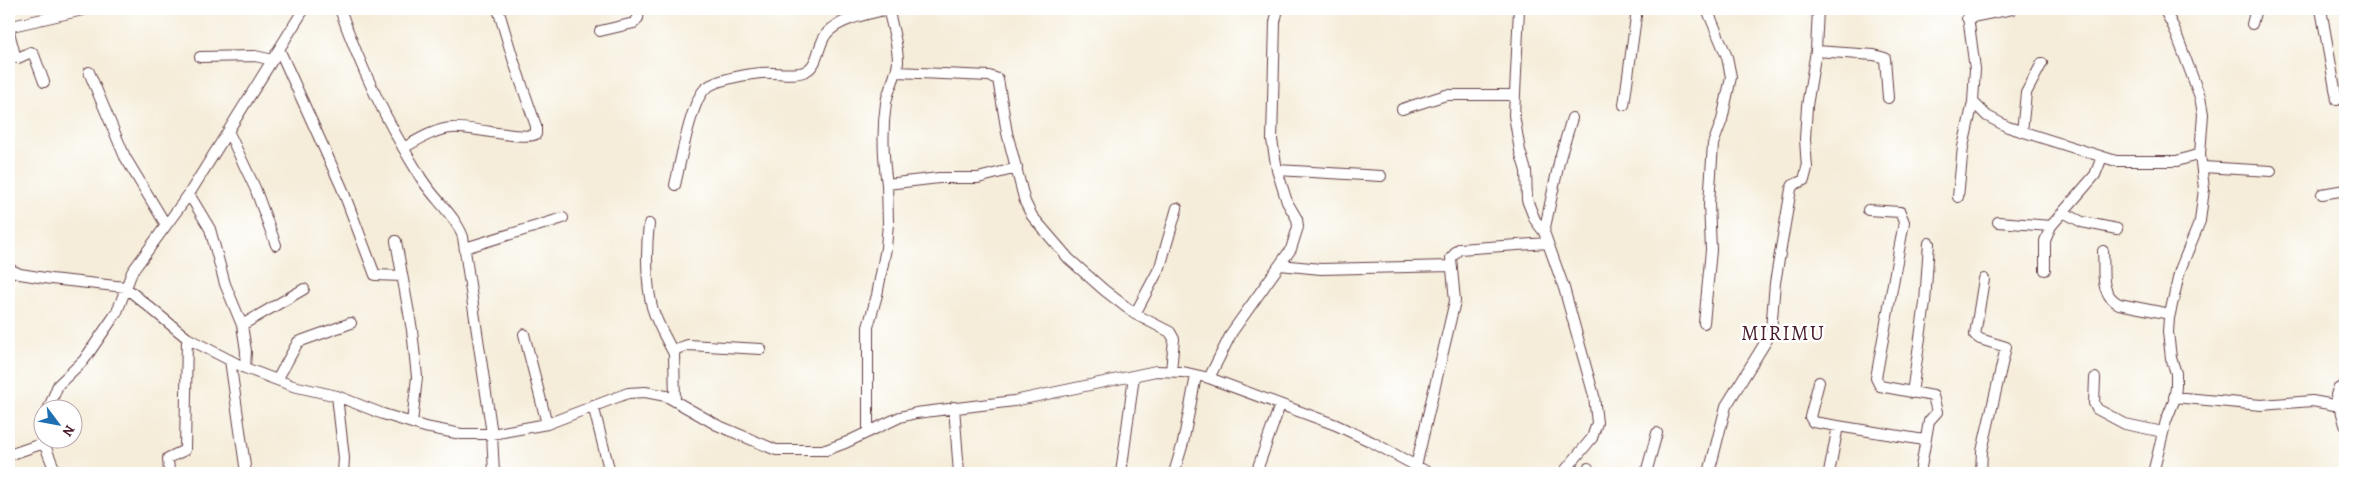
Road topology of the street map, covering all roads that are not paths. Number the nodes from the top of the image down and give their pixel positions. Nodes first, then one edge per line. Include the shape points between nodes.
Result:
1 (87, 9) edge
2 (304, 9) edge
3 (340, 9) edge
4 (498, 9) edge
5 (639, 9) edge
6 (888, 9) edge
7 (1278, 9) edge
8 (1519, 9) edge
9 (1635, 9) edge
10 (1708, 9) edge
11 (1818, 9) edge
12 (2012, 9) edge
13 (2164, 9) edge
14 (2256, 9) edge
15 (2321, 9) edge
16 (1967, 13) edge
17 (2252, 24) dead end
18 (600, 30) dead end
19 (279, 48) junction
20 (1816, 51) junction
21 (200, 57) dead end
22 (273, 60) junction
23 (2042, 63) dead end
24 (90, 72) dead end
25 (897, 72) junction
26 (44, 82) dead end
27 (1515, 95) junction
28 (1888, 98) dead end
29 (2337, 100) dead end
30 (1974, 102) junction
31 (1624, 106) dead end
32 (1402, 109) dead end
33 (1572, 118) dead end
34 (2022, 132) junction
35 (229, 133) junction
36 (403, 148) junction
37 (2200, 154) junction
38 (2102, 157) junction
39 (2203, 167) junction
40 (1017, 168) junction
41 (1277, 170) junction
42 (2271, 171) dead end
43 (1381, 176) dead end
44 (887, 184) junction
45 (675, 185) dead end
46 (2345, 190) edge
47 (189, 194) junction
48 (2322, 194) dead end
49 (1958, 196) dead end
50 (1177, 208) dead end
51 (1868, 210) dead end
52 (2063, 212) junction
53 (563, 218) dead end
54 (1998, 222) dead end
55 (648, 224) dead end
56 (166, 225) junction
57 (2051, 226) junction
58 (2117, 229) dead end
59 (1544, 232) junction
60 (396, 241) dead end
61 (1929, 243) dead end
62 (1548, 244) junction
63 (276, 245) dead end
64 (465, 248) junction
65 (2103, 251) dead end
66 (1280, 265) junction
67 (1451, 266) junction
68 (9, 269) edge
69 (2045, 270) dead end
70 (402, 276) junction
71 (1984, 279) dead end
72 (125, 287) junction
73 (304, 289) dead end
74 (1136, 314) junction
75 (2170, 314) junction
76 (351, 323) dead end
77 (1704, 323) dead end
78 (242, 324) junction
79 (524, 334) dead end
80 (187, 338) junction
81 (761, 349) dead end
82 (674, 354) junction
83 (230, 360) junction
84 (245, 368) junction
85 (1171, 371) junction
86 (1134, 376) junction
87 (1196, 376) junction
88 (1209, 378) junction
89 (2095, 378) dead end
90 (277, 380) junction
91 (1819, 382) dead end
92 (2345, 384) edge
93 (1912, 393) junction
94 (337, 396) junction
95 (2174, 397) junction
96 (52, 400) edge
97 (675, 401) junction
98 (593, 405) junction
99 (1280, 405) junction
100 (2340, 406) junction
101 (954, 407) junction
102 (412, 423) junction
103 (547, 424) junction
104 (2345, 425) edge
105 (1838, 426) junction
106 (868, 431) junction
107 (2163, 432) junction
108 (1657, 433) dead end
109 (492, 434) junction
110 (1924, 440) junction
111 (32, 447) edge
112 (47, 450) edge
113 (9, 455) edge
114 (1416, 466) junction
115 (56, 473) edge
116 (169, 473) edge
117 (246, 473) edge
118 (342, 473) edge
119 (494, 473) edge
120 (610, 473) edge
121 (959, 473) edge
122 (1121, 473) edge
123 (1174, 473) edge
124 (1256, 473) edge
125 (1428, 473) edge
126 (1563, 473) edge
127 (1646, 473) edge
128 (1709, 473) edge
129 (1829, 473) edge
130 (1920, 473) edge
131 (1981, 473) edge
132 (2153, 473) edge

1 - 26 street via 12,26 9,32 15,55 18,58 30,52 34,54
2 - 19 street
3 - 36 street via 361,62
4 - 36 street via 536,134 519,136 452,128
5 - 18 street via 634,23
6 - 25 street via 898,61
6 - 45 street via 856,18 828,32 812,67 804,72 761,73 706,87 696,105
7 - 41 street via 1274,28 1272,111
8 - 27 street
9 - 31 street
10 - 77 street via 1727,57 1731,78 1722,120 1712,144 1711,250
11 - 20 street
12 - 16 street
13 - 37 street via 2200,97 2203,114
14 - 17 street
15 - 29 street
16 - 30 street via 1975,69
19 - 22 street
19 - 70 street via 342,188 374,275
20 - 28 street via 1885,58
20 - 128 street via 1807,106 1807,168 1804,180 1791,189 1775,283 1771,330 1726,406
21 - 22 street via 255,56
22 - 35 street
23 - 34 street via 2026,93
24 - 56 street via 125,157
25 - 40 street via 998,79 1007,134
25 - 44 street via 886,103 883,149
27 - 32 street via 1446,95
27 - 59 street via 1514,115 1526,171 1527,200
30 - 34 street via 1987,116
30 - 49 street via 1963,147
33 - 59 street
34 - 38 street
35 - 47 street
35 - 63 street via 255,188
36 - 64 street via 426,186 458,225
37 - 38 street via 2160,162 2116,161
37 - 39 street
38 - 52 street via 2095,175
39 - 42 street
39 - 75 street via 2200,222 2180,270
40 - 44 street via 978,178 939,178
40 - 74 street via 1028,210 1044,232 1068,259
41 - 43 street
41 - 66 street via 1298,227 1291,249
44 - 106 street via 886,248 868,327
46 - 48 street
47 - 56 street
47 - 78 street via 210,229 225,284
50 - 74 street via 1160,267
51 - 93 street via 1900,212 1904,222 1876,378 1880,386
52 - 57 street
52 - 58 street via 2088,224
53 - 64 street
54 - 57 street
55 - 82 street via 646,245 652,305
56 - 72 street
57 - 69 street via 2046,241
59 - 62 street
60 - 70 street
61 - 93 street via 1925,303
62 - 67 street via 1459,249 1451,258
62 - 126 street via 1590,380 1597,423 1592,438
64 - 109 street
65 - 75 street via 2103,284 2112,300
66 - 67 street via 1321,269
66 - 88 street via 1232,332
67 - 114 street via 1455,301
68 - 72 street via 50,279
70 - 102 street via 417,377
71 - 131 street via 1975,335 2006,347 1982,451
72 - 80 street
72 - 96 street via 117,312 84,360 58,386
73 - 78 street
74 - 85 street via 1170,332 1174,339
75 - 95 street via 2168,332 2176,373
76 - 90 street via 298,342
78 - 84 street
79 - 103 street
80 - 83 street
80 - 116 street via 185,450 168,458
81 - 82 street via 688,345 676,349
82 - 97 street
83 - 84 street
83 - 117 street
84 - 90 street
85 - 86 street
85 - 87 street
86 - 101 street via 1014,401
86 - 122 street
87 - 88 street
87 - 123 street via 1184,443
88 - 99 street
89 - 107 street via 2096,409 2125,424
90 - 94 street
91 - 105 street via 1810,420
92 - 100 street via 2336,395
93 - 110 street via 1933,396 1937,412 1929,422
94 - 102 street
94 - 118 street via 344,458
95 - 100 street via 2262,405 2312,400
95 - 107 street
97 - 98 street via 645,392 628,393
97 - 106 street via 717,426 776,450 826,450
98 - 103 street
98 - 120 street
99 - 114 street via 1345,429
99 - 124 street
100 - 104 street
101 - 106 street via 900,417
101 - 121 street
102 - 109 street via 461,434
103 - 109 street
105 - 110 street
105 - 129 street
107 - 132 street
108 - 127 street
109 - 119 street
110 - 130 street
111 - 113 street
112 - 115 street
114 - 125 street

